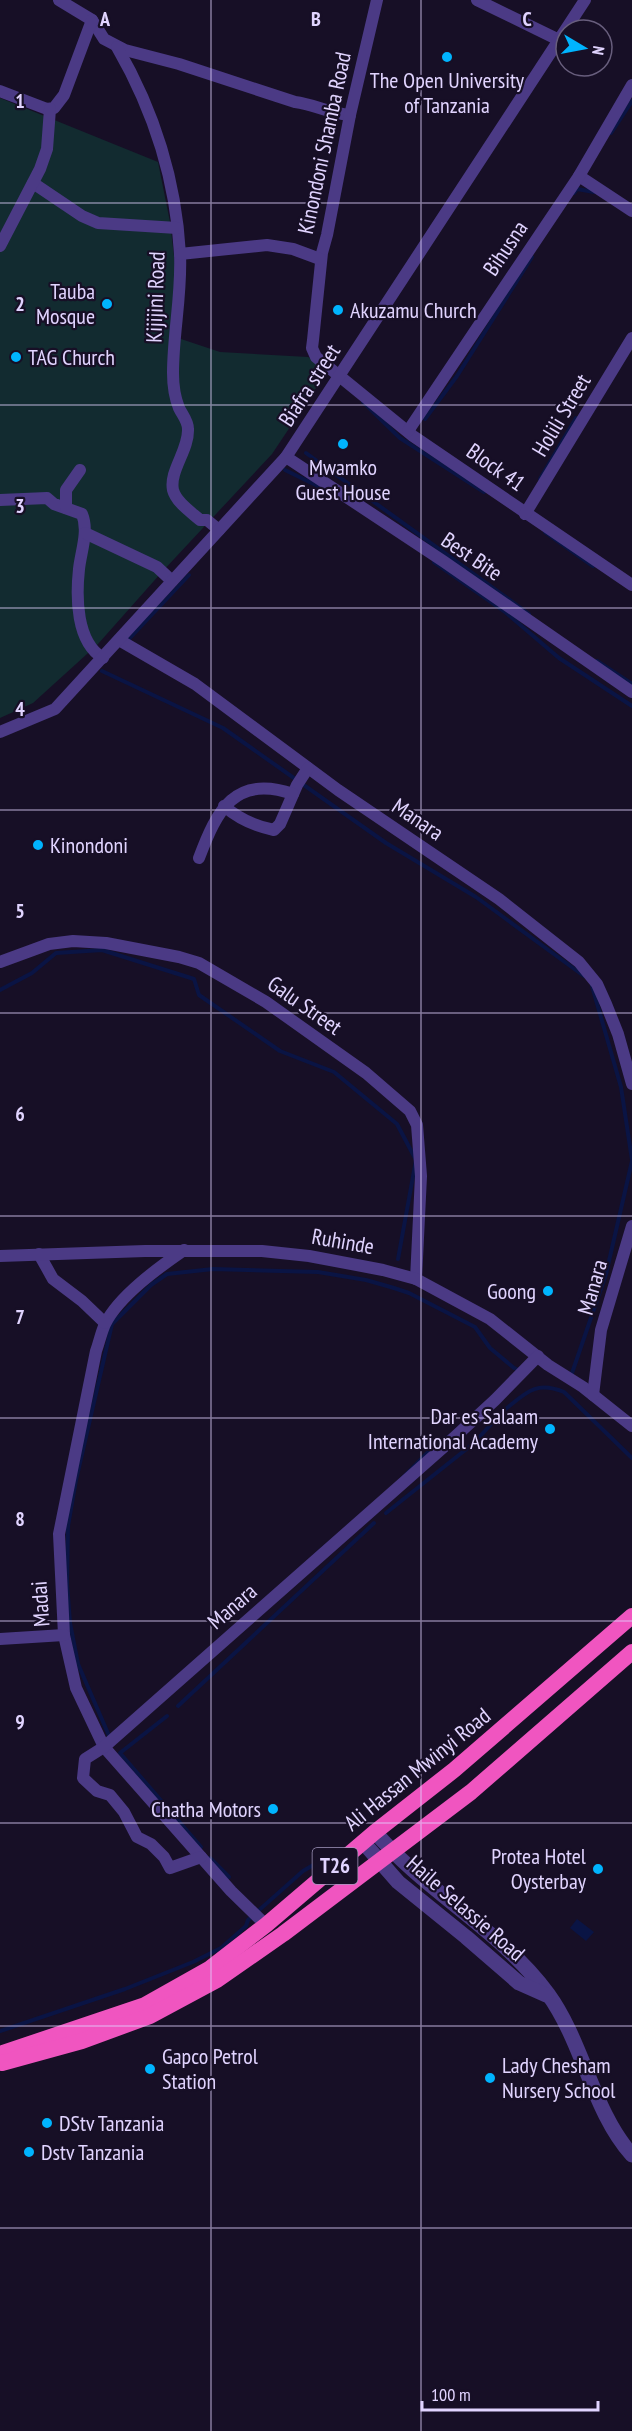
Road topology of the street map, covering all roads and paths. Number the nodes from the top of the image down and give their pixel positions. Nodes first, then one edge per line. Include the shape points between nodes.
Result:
1 (59, 0) edge
2 (377, 0) edge
3 (477, 0) edge
4 (585, 0) edge
5 (573, 18) edge
6 (92, 20) junction
7 (554, 36) edge
8 (117, 47) junction
9 (554, 47) edge
10 (632, 85) edge
11 (0, 91) edge
12 (50, 109) junction
13 (350, 115) junction
14 (579, 176) junction
15 (33, 183) junction
16 (632, 211) edge
17 (177, 228) junction
18 (0, 246) edge
19 (180, 254) junction
20 (321, 259) junction
21 (632, 338) edge
22 (340, 377) junction
23 (408, 431) junction
24 (286, 457) junction
25 (80, 470) dead end
26 (0, 500) edge
27 (66, 508) junction
28 (525, 514) junction
29 (219, 530) junction
30 (85, 533) junction
31 (172, 581) junction
32 (632, 585) edge
33 (119, 640) junction
34 (103, 658) junction
35 (632, 692) edge
36 (0, 732) edge
37 (300, 781) junction
38 (224, 806) junction
39 (199, 858) dead end
40 (0, 962) edge
41 (632, 1084) edge
42 (632, 1226) edge
43 (184, 1250) junction
44 (39, 1254) junction
45 (0, 1256) edge
46 (416, 1279) junction
47 (105, 1323) junction
48 (538, 1356) junction
49 (593, 1395) junction
50 (632, 1426) edge
51 (632, 1616) edge
52 (64, 1635) junction
53 (0, 1639) edge
54 (632, 1652) edge
55 (104, 1747) junction
56 (369, 1837) junction
57 (201, 1857) junction
58 (386, 1857) junction
59 (266, 1925) junction
60 (0, 2054) edge
61 (0, 2063) edge
62 (632, 2155) edge

1 - 6 street
2 - 13 street, Kinondoni Shamba Road
3 - 7 street
4 - 5 street, Biafra street
6 - 8 street via 104,39
6 - 12 street via 64,95
8 - 13 street via 330,113
8 - 17 street, Kijijini Road via 164,150
9 - 22 street, Biafra street
10 - 14 street, Bihusna
11 - 12 street
12 - 15 street via 47,149
13 - 20 street, Kinondoni Shamba Road
14 - 16 street
14 - 23 street, Bihusna
15 - 17 street via 98,223
15 - 18 street
17 - 19 street, Kijijini Road
19 - 20 street, Kinondoni Shamba Road via 267,246 293,249
19 - 29 street, Kijijini Road via 173,372 188,437 173,489 200,520 207,520
20 - 22 street, Block 41 via 312,348 316,357
21 - 28 street, Holili Street
22 - 23 street, Block 41
22 - 24 street, Biafra street
23 - 28 street, Block 41
24 - 29 street, Biafra street
24 - 35 street, Best Bite
25 - 27 street via 66,490
26 - 27 street via 47,498
27 - 30 street via 82,514
28 - 32 street, Block 41
29 - 31 street, Biafra street
30 - 31 street via 157,567
30 - 34 street via 78,604 85,636 93,651
31 - 33 street, Biafra street
33 - 34 street, Biafra street
33 - 37 street, Manara via 195,684
34 - 36 street, Biafra street via 55,709
37 - 38 street via 280,790 243,791
37 - 38 street via 274,830 237,817
37 - 41 street, Manara via 383,821 499,899 579,962 597,984 606,1004
38 - 39 street
40 - 46 street, Galu Street via 49,944 73,941 106,943 199,963 256,996 366,1073 410,1111 417,1125 421,1176
42 - 49 street, Manara via 601,1330
43 - 44 street, Ruhinde
43 - 46 street, Ruhinde via 309,1256
43 - 47 street, Madai via 144,1279
44 - 45 street, Ruhinde
44 - 47 street via 53,1279
46 - 48 street, Ruhinde via 490,1319
47 - 52 street, Madai via 58,1534
48 - 49 street, Ruhinde
48 - 55 street, Manara via 446,1445
49 - 50 street, Ruhinde
51 - 56 highway, Ali Hassan Mwinyi Road / T26 via 454,1770
52 - 53 street
52 - 55 street, Madai via 76,1688
54 - 58 highway, T26 via 471,1792
55 - 57 street, Madai
55 - 57 street, Manara via 85,1759 83,1778 97,1791 110,1795 136,1836 151,1844 170,1869
56 - 58 street, Haile Selassie Road
56 - 59 highway, Ali Hassan Mwinyi Road / T26
57 - 59 street, Madai
58 - 61 highway, T26 via 217,1980 150,2016 82,2041
58 - 62 street, Haile Selassie Road via 507,1950 549,1996 567,2026 618,2139
59 - 60 highway, Ali Hassan Mwinyi Road / T26 via 209,1969 145,2005

